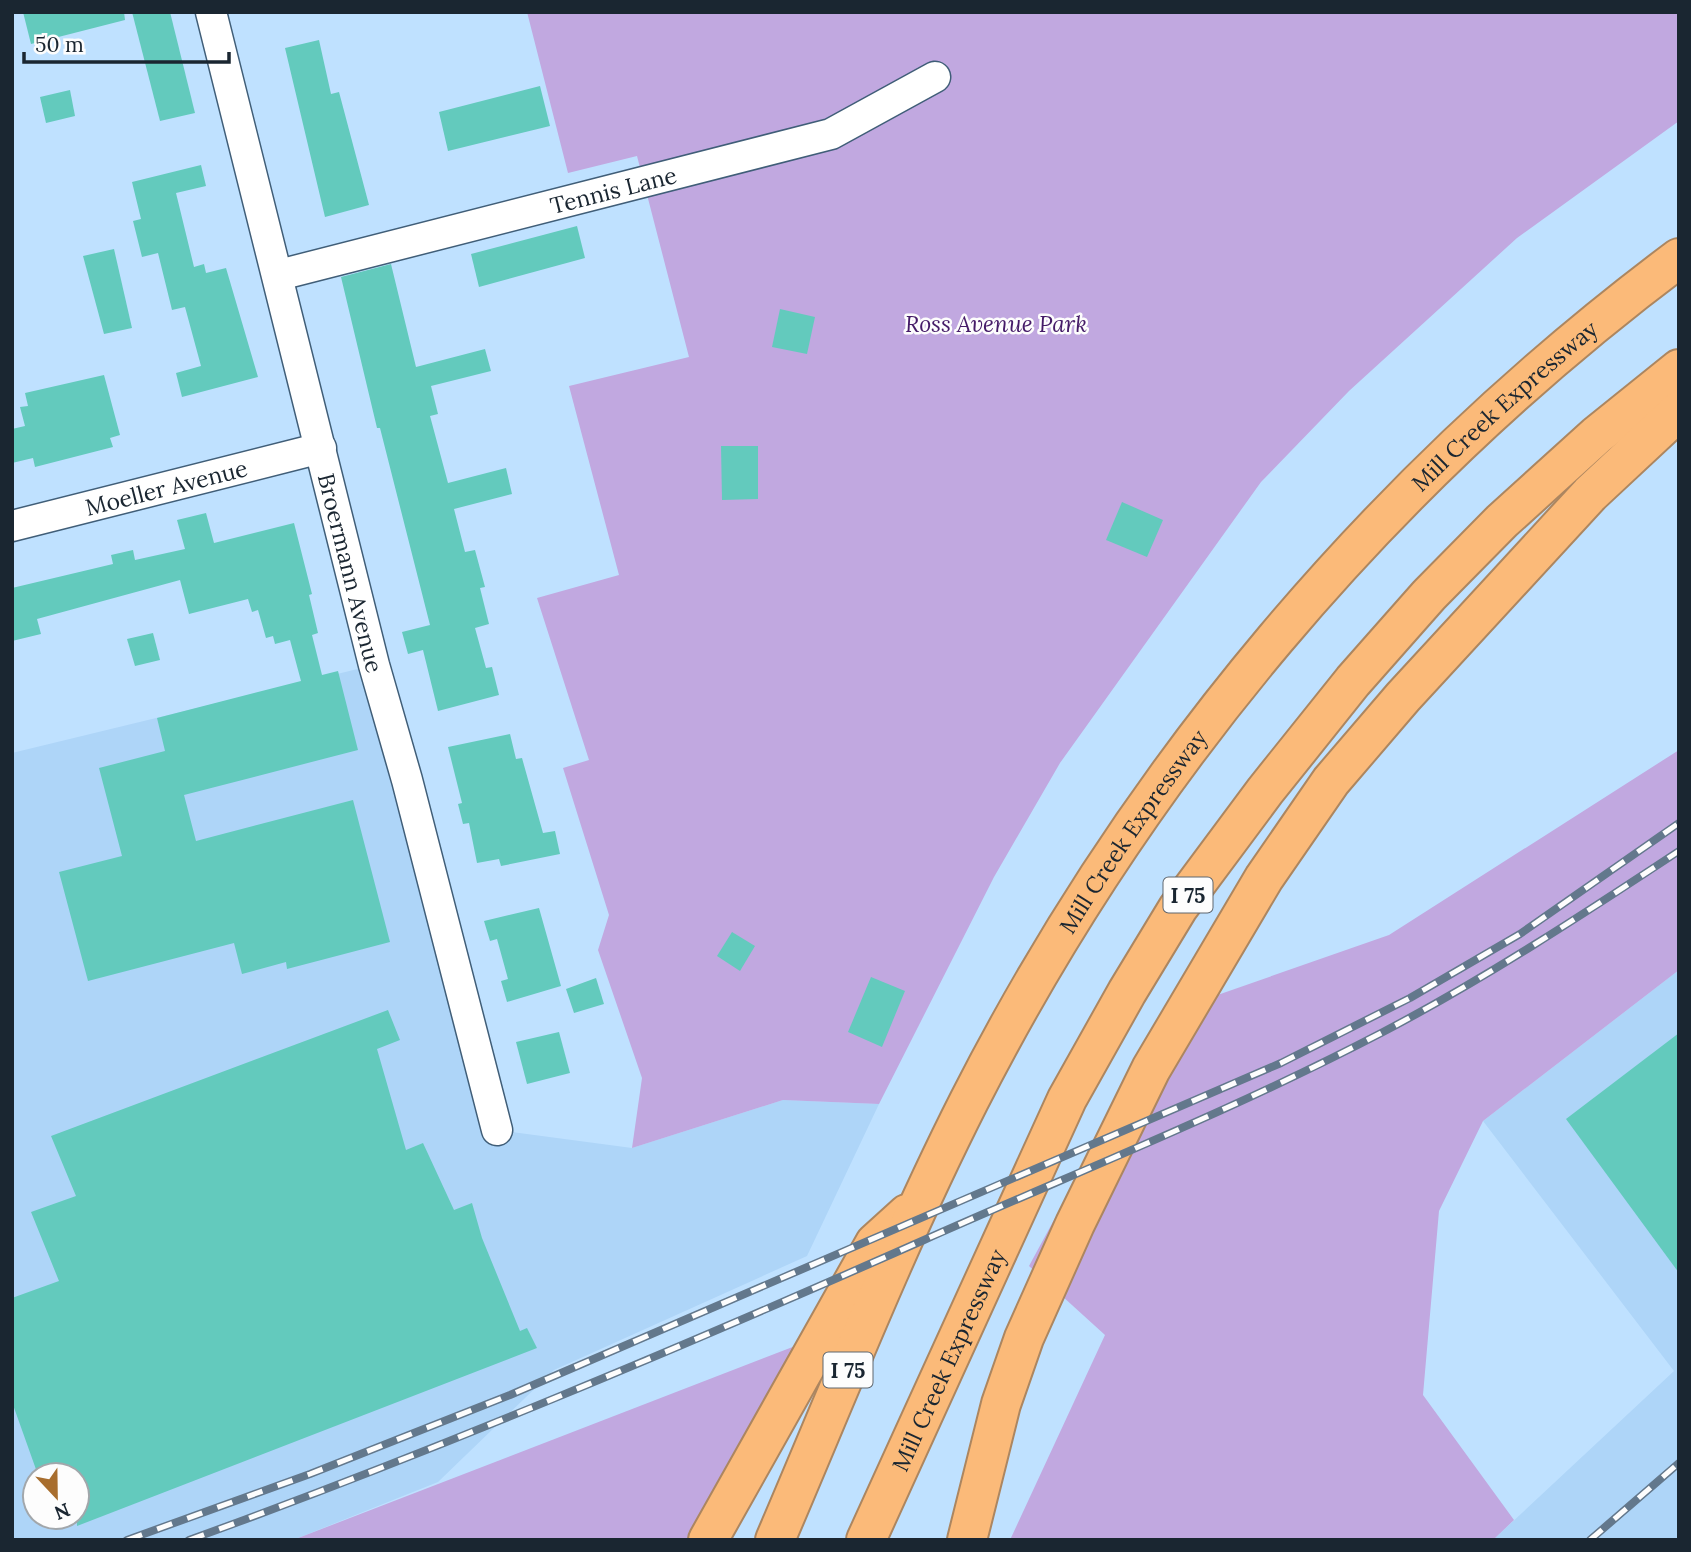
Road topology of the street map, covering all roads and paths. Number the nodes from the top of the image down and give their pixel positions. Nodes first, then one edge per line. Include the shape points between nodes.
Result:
1 (211, 12) edge
2 (935, 77) dead end
3 (1679, 258) edge
4 (279, 275) junction
5 (1679, 369) edge
6 (1679, 411) edge
7 (321, 449) junction
8 (12, 526) edge
9 (497, 1130) dead end
10 (922, 1201) junction
11 (708, 1540) edge
12 (775, 1540) edge
13 (866, 1540) edge
14 (967, 1540) edge

1 - 4 street, Broermann Avenue
2 - 4 street, Tennis Lane via 831,134
3 - 10 highway, Mill Creek Expressway / I 75 via 1506,397 1432,468 1272,640 1146,804 1088,893 970,1100
4 - 7 street, Broermann Avenue
5 - 13 highway, Mill Creek Expressway / I 75 via 1511,512 1429,595 1353,681 1178,908 1067,1099
6 - 14 highway via 1590,494 1402,697 1331,781 1264,878 1151,1069 1075,1224 1024,1338 1001,1404
7 - 8 street, Moeller Avenue
7 - 9 street, Broermann Avenue
10 - 11 highway via 875,1243
10 - 12 highway, Mill Creek Expressway / I 75

